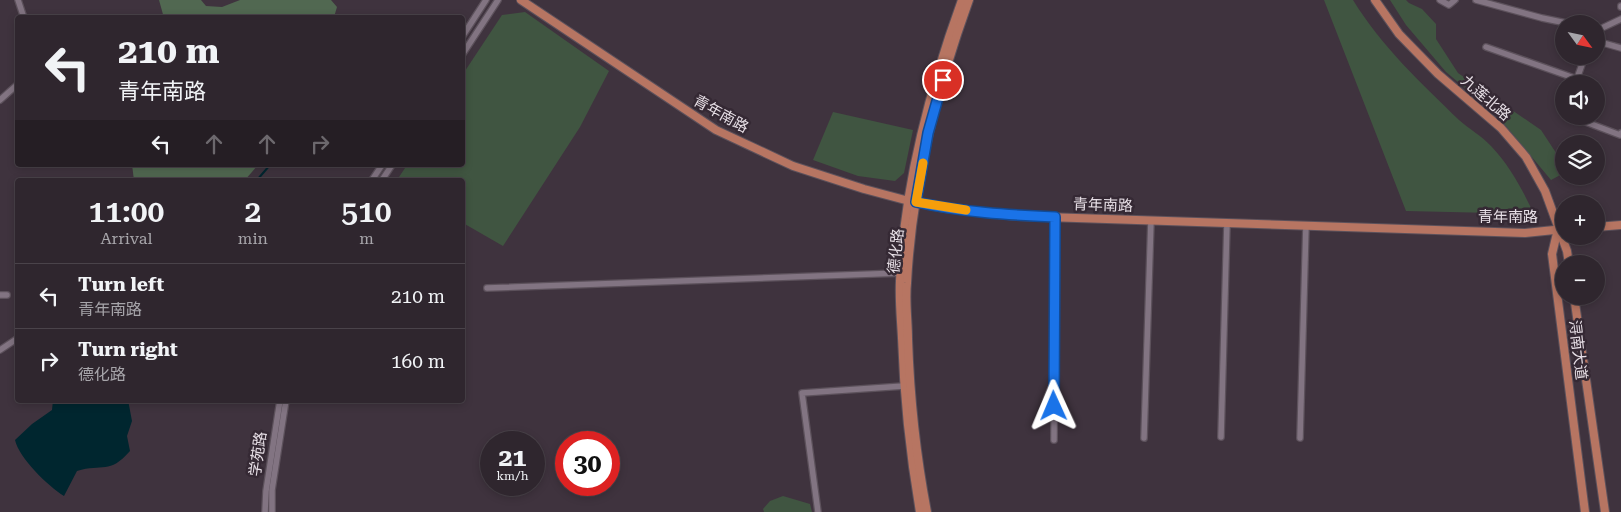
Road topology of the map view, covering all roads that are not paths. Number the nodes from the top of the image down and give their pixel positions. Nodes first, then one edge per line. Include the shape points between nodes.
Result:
1 (18, 0) edge
2 (486, 0) edge
3 (498, 0) edge
4 (521, 0) edge
5 (962, 0) edge
6 (970, 0) edge
7 (1375, 0) edge
8 (1440, 0) edge
9 (1455, 0) edge
10 (1476, 0) edge
11 (23, 15) edge
12 (1621, 19) edge
13 (1555, 21) edge
14 (1605, 27) edge
15 (465, 32) edge
16 (1605, 44) edge
17 (1486, 47) dead end
18 (1621, 48) edge
19 (465, 50) edge
20 (1560, 75) edge
21 (15, 87) edge
22 (0, 100) edge
23 (1595, 125) edge
24 (1621, 133) edge
25 (381, 167) edge
26 (391, 167) edge
27 (373, 178) edge
28 (383, 178) edge
29 (912, 201) junction
30 (1555, 215) edge
31 (1055, 217) junction
32 (1151, 220) junction
33 (1227, 223) junction
34 (1621, 225) edge
35 (1306, 226) junction
36 (1605, 226) edge
37 (1555, 230) edge
38 (1555, 245) edge
39 (901, 273) junction
40 (487, 288) dead end
41 (7, 295) dead end
42 (0, 296) edge
43 (1575, 305) edge
44 (15, 340) edge
45 (0, 350) edge
46 (904, 386) junction
47 (280, 403) edge
48 (286, 403) edge
49 (1221, 437) dead end
50 (1144, 438) dead end
51 (1300, 438) dead end
52 (1054, 440) dead end
53 (265, 512) edge
54 (272, 512) edge
55 (818, 512) edge
56 (920, 512) edge
57 (926, 512) edge
58 (1586, 512) edge
59 (1605, 512) edge

1 - 11 street
2 - 15 street
3 - 19 street
4 - 29 main road, 青年南路 via 716,130 793,166
5 - 29 main road, 德化路 via 948,38 923,131
6 - 29 main road, 德化路 via 953,44
7 - 30 main road, 九莲北路 via 1399,34 1438,74 1501,128 1526,156
8 - 9 street via 1449,4
10 - 13 street
12 - 14 street
16 - 18 street
17 - 20 street
21 - 22 street
23 - 24 street
25 - 27 street
26 - 28 street
29 - 31 main road, 青年南路 via 1016,216
29 - 39 main road, 德化路
29 - 57 main road, 德化路 via 906,284 910,403
31 - 32 main road, 青年南路
31 - 52 street
32 - 33 main road, 青年南路
32 - 50 street
33 - 35 main road, 青年南路
33 - 49 street
34 - 36 main road
35 - 37 main road, 青年南路 via 1525,232
35 - 51 street
38 - 58 main road, 浔南大道 via 1552,254
39 - 40 street
39 - 46 main road, 德化路
41 - 42 street
43 - 59 main road, 浔南大道
44 - 45 street
46 - 55 street via 802,393
46 - 56 main road, 德化路 via 904,406
47 - 53 street, 学苑路
48 - 54 street, 学苑路 via 272,490

